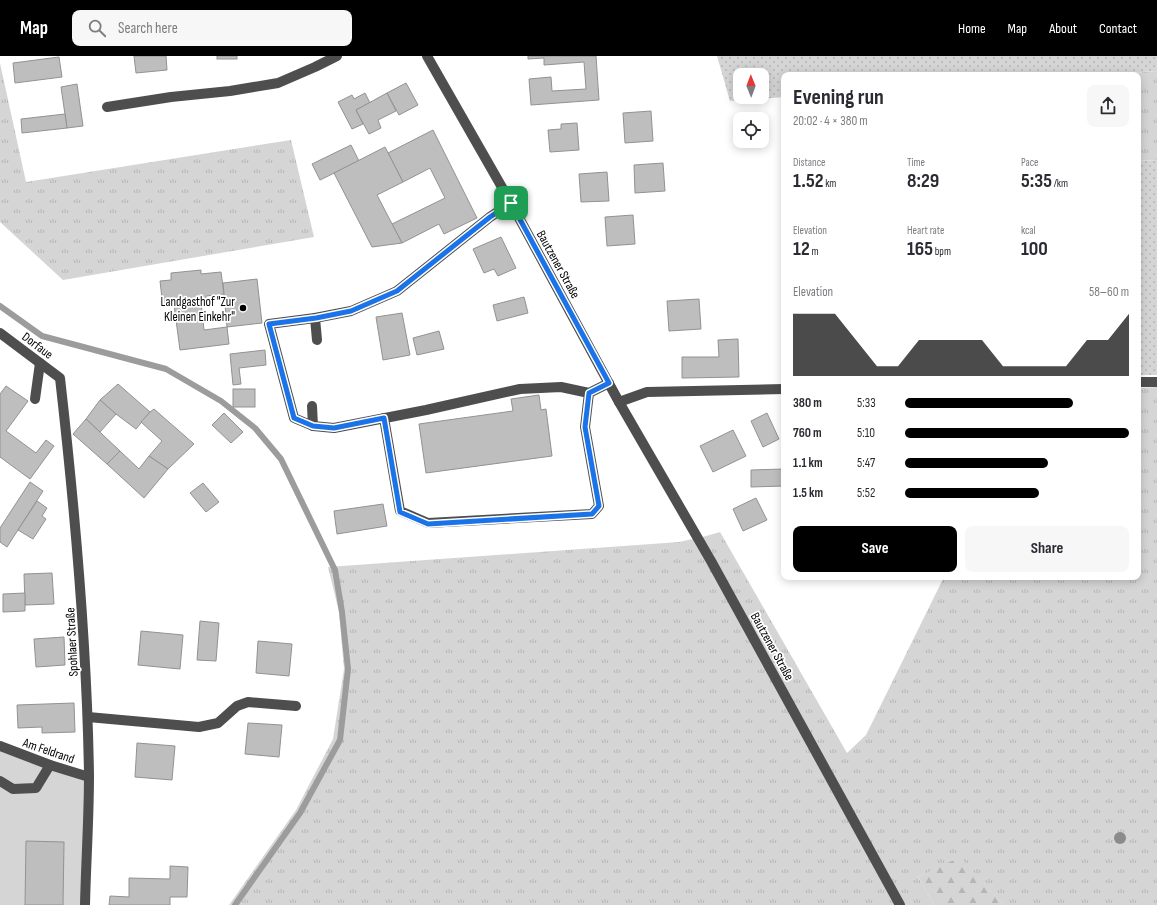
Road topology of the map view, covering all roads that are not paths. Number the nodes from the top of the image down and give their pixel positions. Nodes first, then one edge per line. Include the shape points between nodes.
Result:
1 (337, 56) edge
2 (427, 56) edge
3 (107, 107) dead end
4 (511, 203) junction
5 (316, 318) junction
6 (0, 333) edge
7 (317, 340) dead end
8 (40, 363) junction
9 (60, 378) joint
10 (1141, 382) edge
11 (1157, 382) edge
12 (609, 383) junction
13 (781, 389) edge
14 (589, 393) junction
15 (35, 399) dead end
16 (619, 402) junction
17 (312, 406) dead end
18 (384, 418) junction
19 (313, 426) junction
20 (296, 706) dead end
21 (88, 717) junction
22 (0, 746) edge
23 (50, 765) junction
24 (89, 777) junction
25 (0, 782) edge
26 (85, 905) edge
27 (900, 905) edge

1 - 3 street via 278,83
2 - 4 street, Bautzener Straße
4 - 5 street via 397,291 351,311
4 - 12 street, Bautzener Straße
5 - 7 street
5 - 19 street via 269,324 294,418
6 - 8 street, Dorfaue
8 - 9 street, Dorfaue
8 - 15 street
9 - 21 street, Spohlaer Straße via 83,620
10 - 11 street
12 - 14 street
12 - 16 street, Bautzener Straße
13 - 16 street via 647,392
14 - 18 street via 561,387 520,389
14 - 18 street via 585,427 599,506 592,514 428,524 400,512
16 - 27 street, Bautzener Straße via 711,561
17 - 19 street
18 - 19 street via 334,428
20 - 21 street via 248,702 238,706 218,723 199,727
21 - 24 street, Spohlaer Straße
22 - 23 street, Am Feldrand
23 - 24 street, Am Feldrand
23 - 25 street via 36,788 13,789
24 - 26 street, Spohlaer Straße

